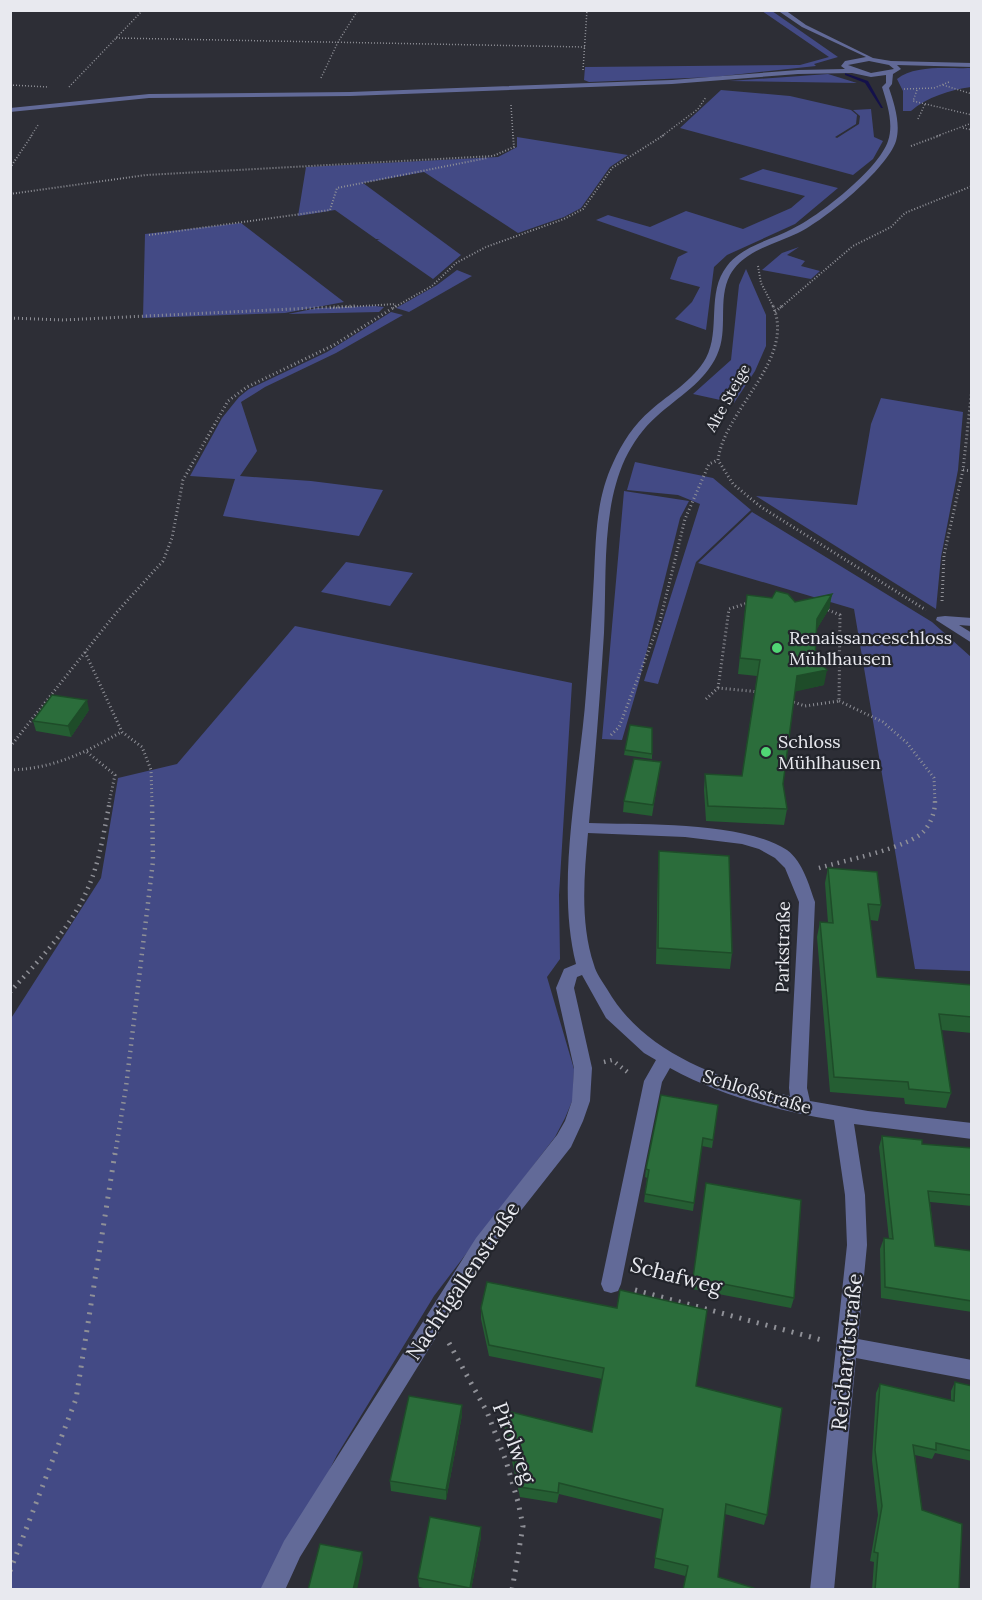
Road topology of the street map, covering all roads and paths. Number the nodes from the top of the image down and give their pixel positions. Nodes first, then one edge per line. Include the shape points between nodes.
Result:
1 (143, 10) edge
2 (358, 10) edge
3 (587, 10) edge
4 (780, 10) edge
5 (116, 38) junction
6 (832, 41) junction
7 (338, 42) junction
8 (585, 47) junction
9 (854, 60) junction
10 (877, 60) junction
11 (891, 63) junction
12 (844, 64) junction
13 (945, 65) junction
14 (972, 65) edge
15 (898, 69) junction
16 (851, 71) junction
17 (798, 72) junction
18 (890, 73) junction
19 (867, 74) junction
20 (712, 80) junction
21 (956, 80) dead end
22 (581, 85) junction
23 (942, 85) junction
24 (10, 86) edge
25 (56, 87) dead end
26 (68, 87) dead end
27 (509, 87) junction
28 (885, 87) junction
29 (917, 90) junction
30 (314, 94) junction
31 (972, 94) edge
32 (926, 104) junction
33 (10, 110) edge
34 (972, 115) edge
35 (918, 119) dead end
36 (40, 121) dead end
37 (972, 123) edge
38 (962, 128) junction
39 (972, 130) edge
40 (908, 147) dead end
41 (493, 156) junction
42 (10, 168) edge
43 (972, 186) edge
44 (10, 194) edge
45 (149, 235) dead end
46 (758, 262) dead end
47 (399, 303) junction
48 (775, 312) junction
49 (10, 318) edge
50 (972, 388) edge
51 (718, 460) junction
52 (963, 470) junction
53 (972, 471) edge
54 (759, 600) edge
55 (817, 605) edge
56 (942, 620) junction
57 (972, 622) edge
58 (972, 639) edge
59 (85, 651) junction
60 (718, 688) junction
61 (771, 695) edge
62 (706, 699) dead end
63 (783, 699) edge
64 (839, 700) junction
65 (122, 732) junction
66 (10, 747) edge
67 (87, 752) junction
68 (588, 755) junction
69 (10, 770) edge
70 (580, 828) junction
71 (797, 873) junction
72 (586, 967) junction
73 (10, 992) edge
74 (612, 1060) dead end
75 (666, 1060) junction
76 (634, 1077) dead end
77 (802, 1108) junction
78 (843, 1115) junction
79 (972, 1131) edge
80 (611, 1284) joint
81 (435, 1318) junction
82 (848, 1347) junction
83 (972, 1370) edge
84 (10, 1571) edge
85 (272, 1590) edge
86 (512, 1590) edge
87 (822, 1590) edge

1 - 5 path
2 - 7 path
3 - 8 path
4 - 6 street
5 - 7 path
5 - 26 path
6 - 9 street
6 - 10 street
7 - 8 path
7 - 30 path
8 - 22 path
9 - 10 street
9 - 12 street
10 - 11 street
11 - 13 street
11 - 15 street
12 - 16 street
12 - 17 street
13 - 14 street
13 - 15 street
15 - 18 street
16 - 17 street
16 - 19 street
17 - 20 street
18 - 19 street
18 - 28 street
19 - 28 street
20 - 22 street
20 - 47 path via 716,82 698,109 612,168 583,209 456,262 432,286
21 - 23 path
22 - 27 street
23 - 29 path
23 - 31 path
24 - 25 path
27 - 30 street
27 - 41 path via 514,147
28 - 29 path
28 - 68 street, Schloßstraße via 893,123 886,154 810,222 731,267 722,288 717,337 703,372 647,419 628,443 613,472 604,508
29 - 32 path via 913,100
30 - 33 street via 149,96
32 - 34 path
32 - 35 path
36 - 42 path
37 - 38 path
38 - 39 path
38 - 40 path
41 - 44 path via 146,175
41 - 45 path via 336,188 330,210
43 - 48 path via 905,213 891,227 853,246
46 - 48 path, Alte Steige via 758,278
47 - 49 path via 230,314
47 - 59 path via 334,345 247,387 228,401 183,480 172,538 163,561
48 - 51 path, Alte Steige via 779,329 774,347 722,440
50 - 52 path
51 - 56 path, Alte Steige via 733,484 761,507
51 - 68 path via 709,464 685,519 660,621 619,727
52 - 53 path
52 - 56 path via 944,555
54 - 60 path via 729,609
55 - 64 path via 840,615
56 - 57 street
56 - 58 street
59 - 65 path
59 - 66 path
60 - 61 path
60 - 62 path
63 - 64 path via 805,706
64 - 71 path via 883,722 907,743 934,778 935,811 923,832 902,844
65 - 67 path
65 - 84 path via 142,747 151,770 153,861 126,1087 76,1399
67 - 69 path via 52,766
67 - 73 path via 115,775 94,873 53,944
68 - 70 street, Schloßstraße
70 - 71 street, Parkstraße via 753,840 782,854
70 - 72 street, Schloßstraße via 577,916
71 - 77 street, Parkstraße via 807,902 798,1088
72 - 75 street, Schloßstraße via 610,1009
72 - 81 street, Nachtigallenstraße via 570,973 564,988 583,1068 581,1101 574,1121 564,1141 483,1244
74 - 76 path
75 - 77 street, Schloßstraße via 719,1084
75 - 80 street, Schafweg via 653,1081
77 - 78 street, Schloßstraße
78 - 79 street, Schloßstraße
78 - 82 street, Reichardtstraße via 855,1195 857,1245
80 - 82 path, Schafweg
81 - 85 street, Nachtigallenstraße via 291,1549
81 - 86 path, Pirolweg via 487,1412 512,1482 523,1526
82 - 83 street
82 - 87 street, Reichardtstraße

